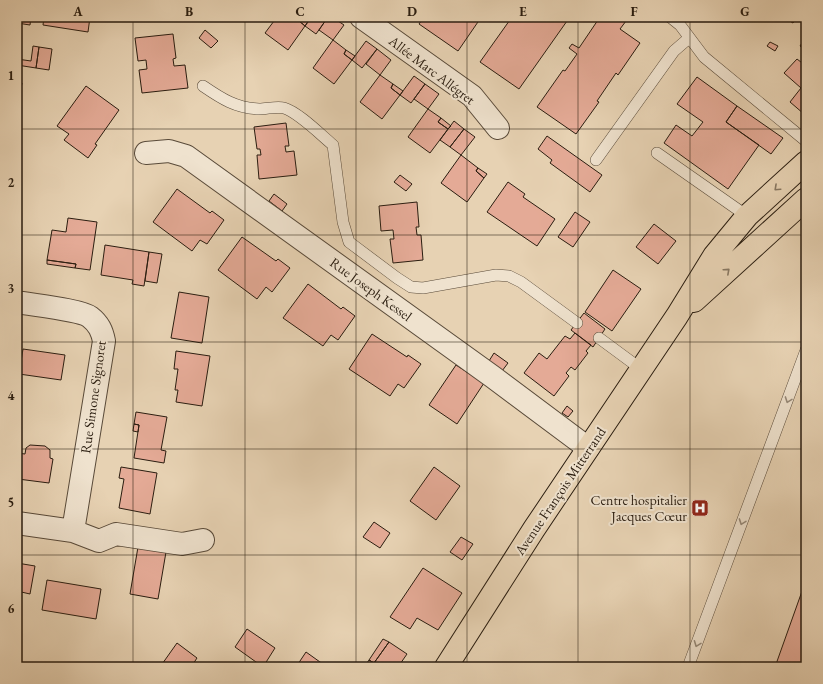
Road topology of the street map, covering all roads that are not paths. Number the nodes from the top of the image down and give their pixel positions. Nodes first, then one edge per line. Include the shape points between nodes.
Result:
1 (361, 17) edge
2 (670, 17) edge
3 (689, 38) junction
4 (203, 86) dead end
5 (498, 128) dead end
6 (806, 141) edge
7 (146, 153) dead end
8 (657, 153) dead end
9 (596, 160) dead end
10 (806, 162) edge
11 (806, 199) edge
12 (747, 216) junction
13 (17, 302) edge
14 (677, 316) junction
15 (577, 323) dead end
16 (599, 338) dead end
17 (806, 350) edge
18 (641, 369) junction
19 (588, 448) junction
20 (17, 523) edge
21 (73, 531) junction
22 (203, 540) dead end
23 (446, 667) edge
24 (688, 667) edge

1 - 5 street, Allée Marc Allégret via 472,96
2 - 3 lane via 680,25
3 - 6 lane via 704,57
3 - 9 lane via 674,51
4 - 15 lane via 225,101 242,107 283,108 293,112 333,145 343,222 349,242 411,287 423,288 496,275 509,276
7 - 19 street, Rue Joseph Kessel via 169,151 186,156
8 - 12 lane
10 -> 12 main road, Avenue François Mitterrand
14 -> 11 main road, Avenue François Mitterrand
12 - 14 main road, Avenue François Mitterrand via 714,256
13 - 21 street, Rue Simone Signoret via 89,316 102,331 104,341
14 - 18 main road, Avenue François Mitterrand
16 - 18 lane
17 -> 24 lane
18 - 19 main road, Avenue François Mitterrand
19 - 23 main road, Avenue François Mitterrand
20 - 21 street
21 - 22 street via 99,541 116,534 182,544

